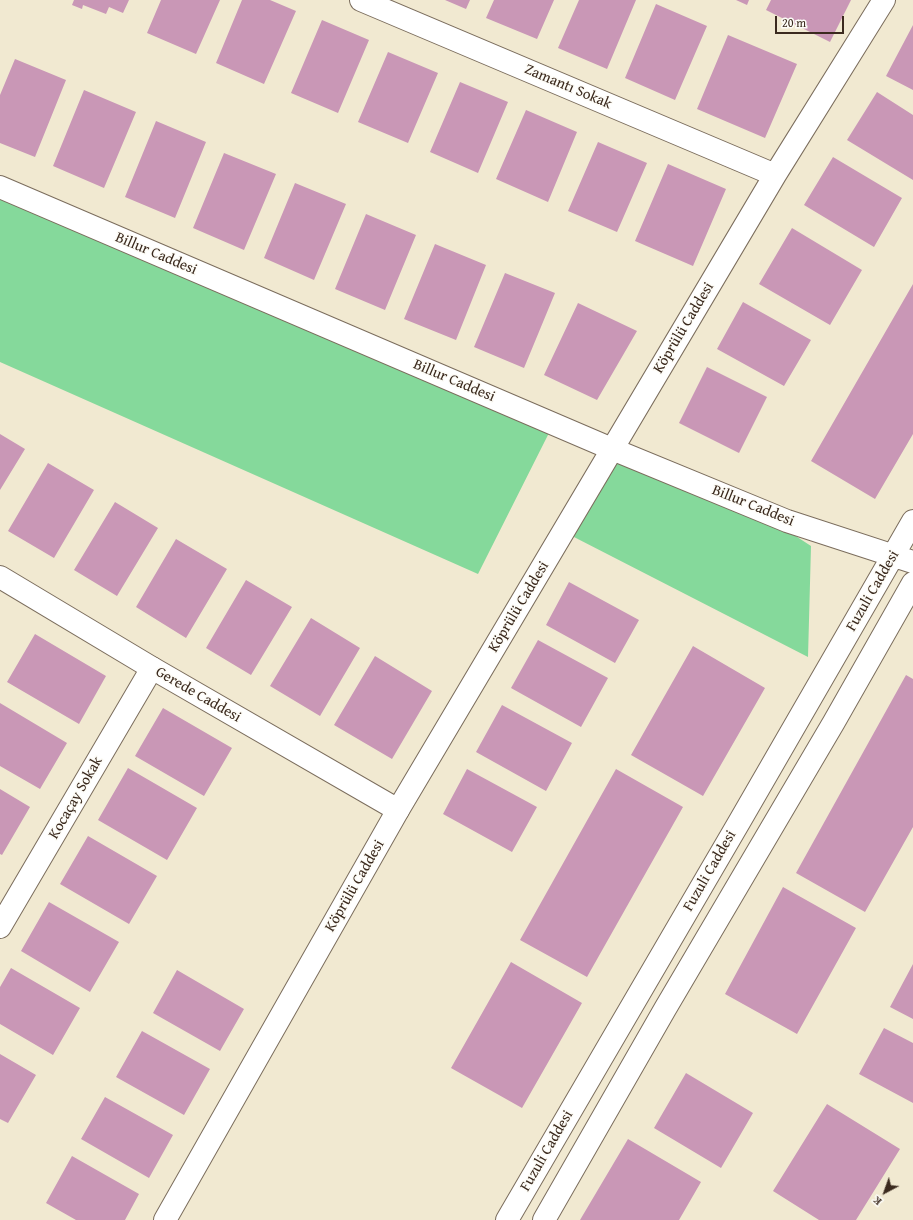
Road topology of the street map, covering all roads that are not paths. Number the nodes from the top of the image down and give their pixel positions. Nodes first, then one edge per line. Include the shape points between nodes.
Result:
1 (361, 0) edge
2 (884, 0) edge
3 (775, 175) junction
4 (0, 187) edge
5 (612, 449) junction
6 (913, 521) edge
7 (903, 559) edge
8 (0, 577) edge
9 (913, 583) edge
10 (152, 668) junction
11 (398, 810) junction
12 (0, 927) edge
13 (165, 1220) edge
14 (506, 1220) edge
15 (544, 1220) edge

1 - 3 street, Zamantı Sokak
2 - 3 street, Köprülü Caddesi
3 - 5 street, Köprülü Caddesi
4 - 5 street, Billur Caddesi
5 - 7 street, Billur Caddesi via 787,521
5 - 11 street, Köprülü Caddesi
6 - 7 street, Fuzuli Caddesi
7 - 14 street, Fuzuli Caddesi
8 - 10 street, Gerede Caddesi
9 - 15 street, Fuzuli Caddesi
10 - 11 street, Gerede Caddesi
10 - 12 street, Kocaçay Sokak
11 - 13 street, Köprülü Caddesi

